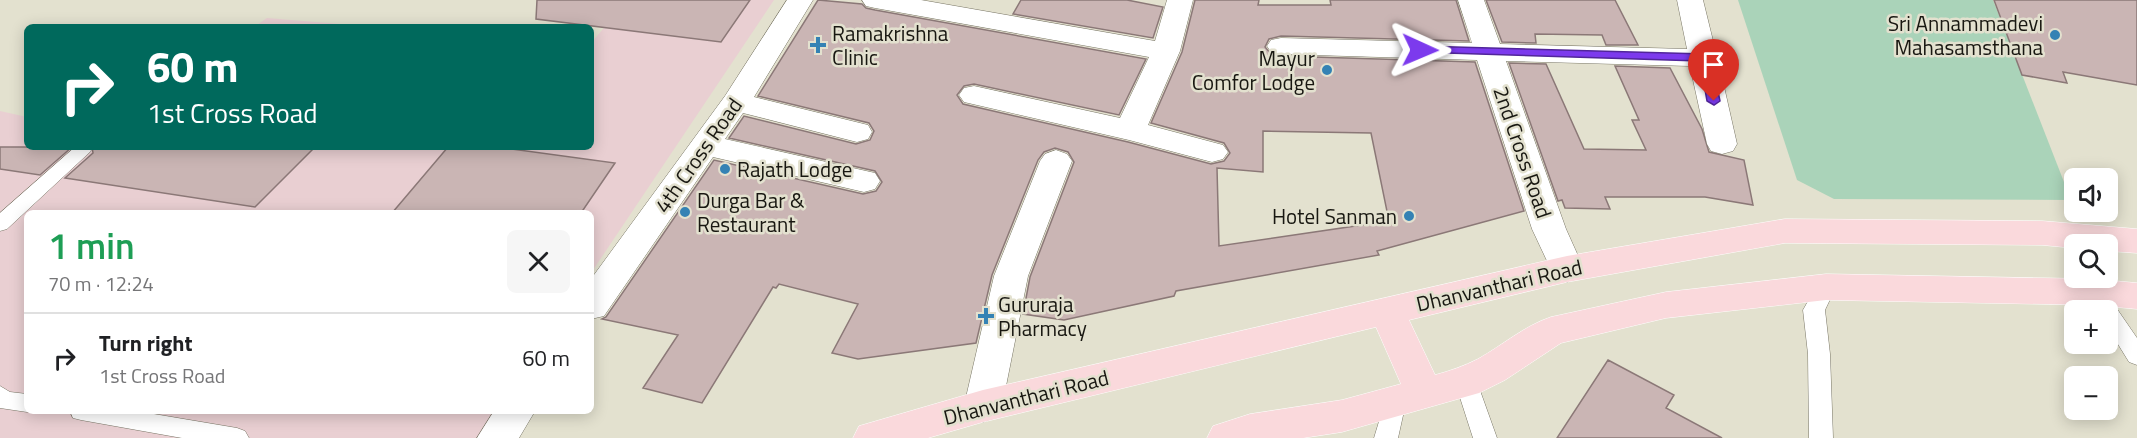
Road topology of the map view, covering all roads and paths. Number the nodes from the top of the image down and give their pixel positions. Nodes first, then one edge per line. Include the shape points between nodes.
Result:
1 (800, 0) edge
2 (875, 0) edge
3 (1180, 0) edge
4 (1471, 0) edge
5 (1690, 0) edge
6 (1281, 46) dead end
7 (1166, 51) junction
8 (1489, 52) junction
9 (1705, 58) junction
10 (974, 95) dead end
11 (736, 102) junction
12 (1130, 130) junction
13 (857, 132) dead end
14 (1722, 144) dead end
15 (705, 145) junction
16 (82, 152) dead end
17 (1212, 152) dead end
18 (1056, 161) dead end
19 (864, 181) dead end
20 (0, 224) edge
21 (2137, 241) edge
22 (1567, 269) junction
23 (1826, 287) junction
24 (2137, 296) edge
25 (2118, 301) edge
26 (594, 302) edge
27 (2064, 302) edge
28 (1387, 311) junction
29 (2118, 328) edge
30 (2137, 356) edge
31 (1466, 382) junction
32 (1410, 398) junction
33 (1, 399) edge
34 (24, 403) edge
35 (983, 406) junction
36 (98, 414) edge
37 (514, 414) edge
38 (237, 438) edge
39 (497, 438) edge
40 (873, 438) edge
41 (1227, 438) edge
42 (1386, 438) edge
43 (1485, 438) edge
44 (1821, 438) edge

1 - 11 street, 4th Cross Road
2 - 7 street
3 - 7 street
4 - 8 street, 2nd Cross Road
5 - 9 street
6 - 8 street
7 - 12 street
8 - 9 street
8 - 22 street, 2nd Cross Road via 1549,229
9 - 14 street
10 - 12 street
11 - 13 street
11 - 15 street, 4th Cross Road
12 - 17 street
15 - 19 street
15 - 26 street, 4th Cross Road
16 - 20 lane
18 - 35 street via 1011,276
21 - 22 main road, Dhanvanthari Road via 2042,233 1785,231
22 - 28 main road, Dhanvanthari Road
23 - 27 main road
23 - 31 main road via 1666,305 1551,331
23 - 44 lane via 1815,310
24 - 25 main road
28 - 32 main road
28 - 35 main road, Dhanvanthari Road
29 - 30 lane
31 - 32 main road
31 - 43 lane
32 - 41 main road via 1342,416 1250,430
32 - 42 lane
33 - 34 lane
35 - 40 main road, Dhanvanthari Road
36 - 38 lane
37 - 39 street

